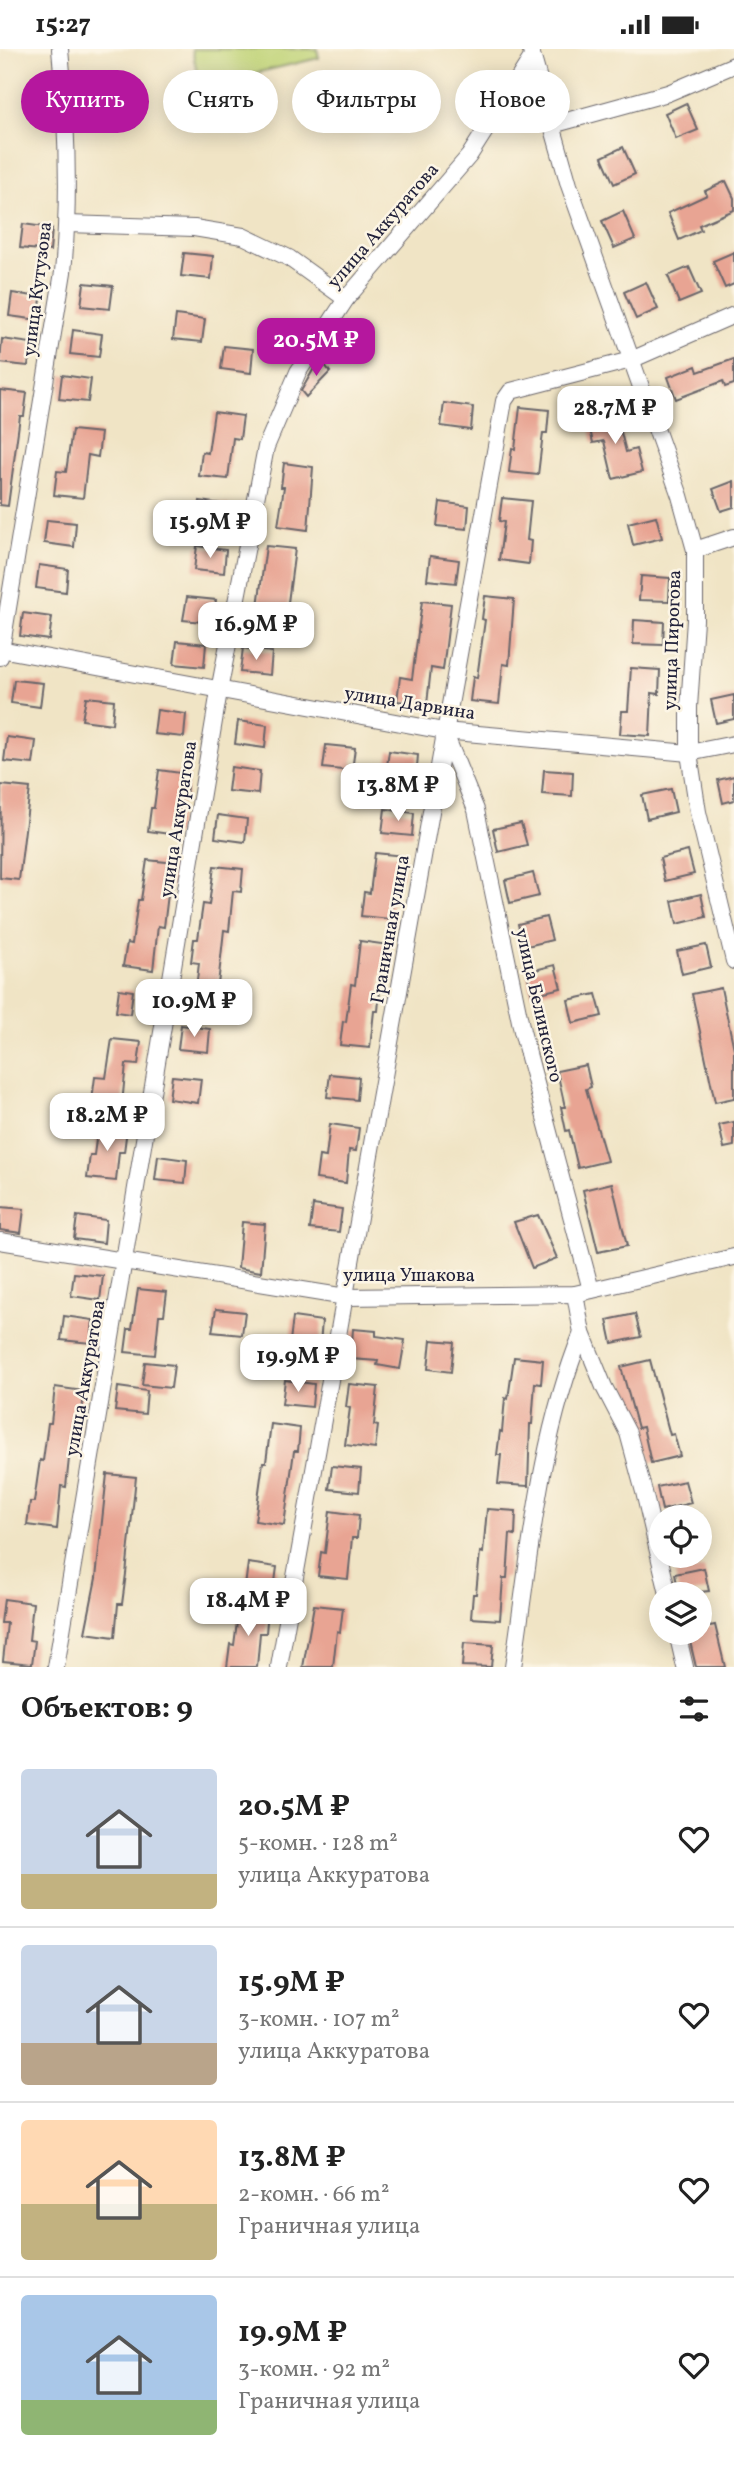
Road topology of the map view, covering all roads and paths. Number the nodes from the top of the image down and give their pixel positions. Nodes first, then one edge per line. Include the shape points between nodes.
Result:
1 (60, 49) edge
2 (532, 53) edge
3 (734, 65) edge
4 (537, 70) edge
5 (570, 120) edge
6 (554, 133) edge
7 (67, 224) junction
8 (346, 299) junction
9 (734, 315) edge
10 (631, 360) junction
11 (734, 537) edge
12 (695, 550) junction
13 (0, 652) edge
14 (219, 691) junction
15 (444, 731) junction
16 (734, 744) edge
17 (689, 753) junction
18 (734, 961) edge
19 (0, 1241) edge
20 (734, 1257) edge
21 (124, 1262) junction
22 (583, 1292) junction
23 (346, 1297) junction
24 (582, 1332) junction
25 (665, 1582) edge
26 (680, 1645) edge
27 (56, 1667) edge
28 (279, 1667) edge
29 (513, 1667) edge
30 (685, 1667) edge

1 - 7 street, улица Кутузова
2 - 4 street, улица Пирогова
2 - 8 street, улица Аккуратова via 469,156
3 - 5 street via 668,93
6 - 10 street, улица Пирогова
7 - 8 street via 194,228 243,236 289,258
7 - 13 street, улица Кутузова
8 - 14 street, улица Аккуратова via 298,372 266,447
9 - 10 street, Граничная улица
10 - 12 street, улица Пирогова
10 - 15 street, Граничная улица via 507,395
11 - 12 street
12 - 17 street, улица Пирогова
13 - 14 street, улица Дарвина
14 - 15 street, улица Дарвина
14 - 21 street, улица Аккуратова
15 - 17 street, улица Дарвина
15 - 22 street, улица Белинского via 476,810
15 - 23 street, Граничная улица
16 - 17 street, улица Дарвина
17 - 18 street, улица Пирогова via 698,812
19 - 21 street, улица Ушакова
20 - 22 street, улица Ушакова
21 - 23 street, улица Ушакова
21 - 27 street, улица Аккуратова
22 - 23 street, улица Ушакова
22 - 24 street, улица Белинского
23 - 28 street, Граничная улица
24 - 25 street, улица Белинского via 628,1433
24 - 29 street via 566,1370 546,1446
26 - 30 street

